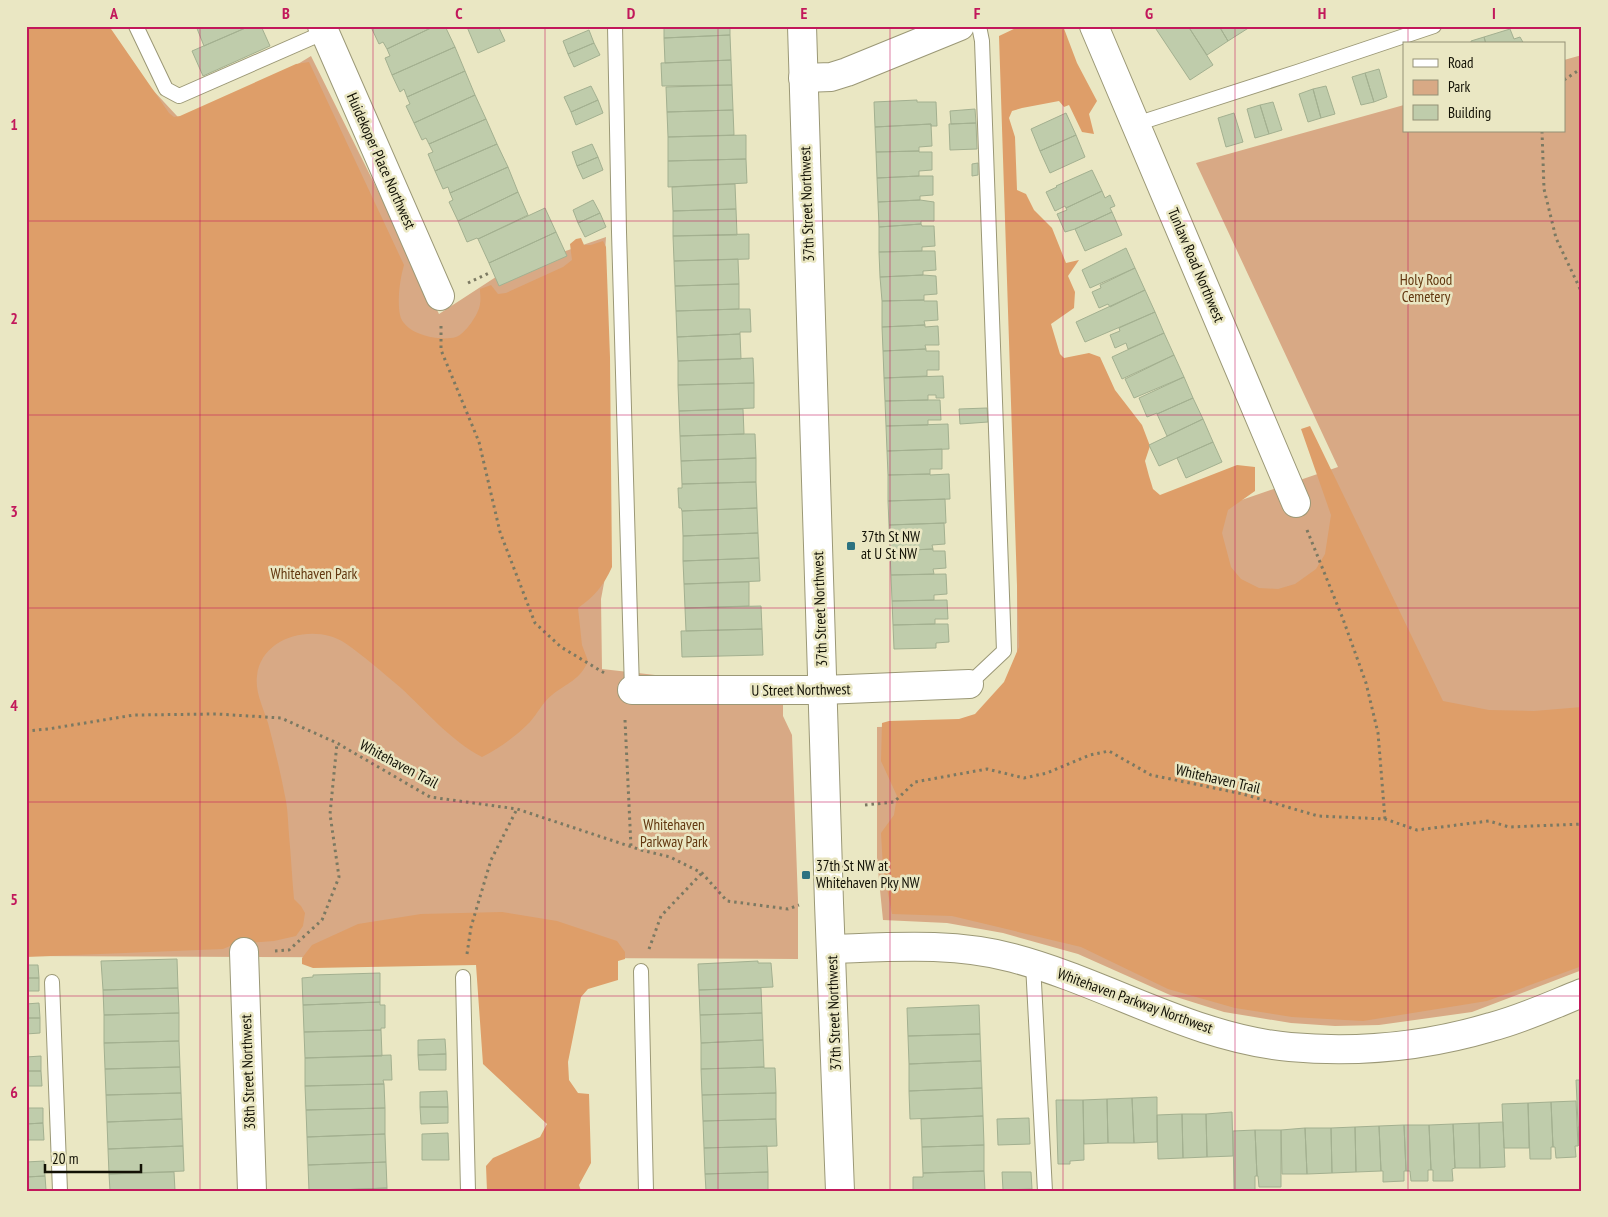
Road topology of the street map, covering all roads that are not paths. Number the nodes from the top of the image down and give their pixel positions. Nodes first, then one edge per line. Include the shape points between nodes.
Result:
1 (136, 26) edge
2 (616, 26) edge
3 (802, 26) edge
4 (960, 26) edge
5 (979, 26) edge
6 (1094, 26) edge
7 (1434, 26) edge
8 (323, 29) edge
9 (803, 78) junction
10 (1136, 124) junction
11 (440, 296) road end
12 (1296, 503) road end
13 (970, 684) joint
14 (632, 690) joint
15 (823, 690) junction
16 (832, 949) junction
17 (244, 952) dead end
18 (1033, 964) junction
19 (640, 970) road end
20 (462, 978) road end
21 (52, 982) dead end
22 (1582, 993) edge
23 (60, 1191) edge
24 (252, 1191) edge
25 (468, 1191) edge
26 (646, 1191) edge
27 (840, 1191) edge
28 (1045, 1191) edge

1 - 8 lane via 166,89 179,96
2 - 14 lane
3 - 9 street, 37th Street Northwest
4 - 9 street via 832,77
5 - 13 lane via 1004,651
6 - 10 street, Tunlaw Road Northwest
7 - 10 lane
8 - 11 street, Huidekoper Place Northwest
9 - 15 street, 37th Street Northwest
10 - 12 street, Tunlaw Road Northwest
13 - 15 street, U Street Northwest
14 - 15 street, U Street Northwest
15 - 16 street, 37th Street Northwest
16 - 18 street, Whitehaven Parkway Northwest via 934,946 960,948
16 - 27 street, 37th Street Northwest
17 - 24 street, 38th Street Northwest
18 - 22 street, Whitehaven Parkway Northwest via 1179,1021 1240,1038 1290,1047 1408,1045 1492,1027
18 - 28 lane
19 - 26 lane
20 - 25 lane
21 - 23 lane

